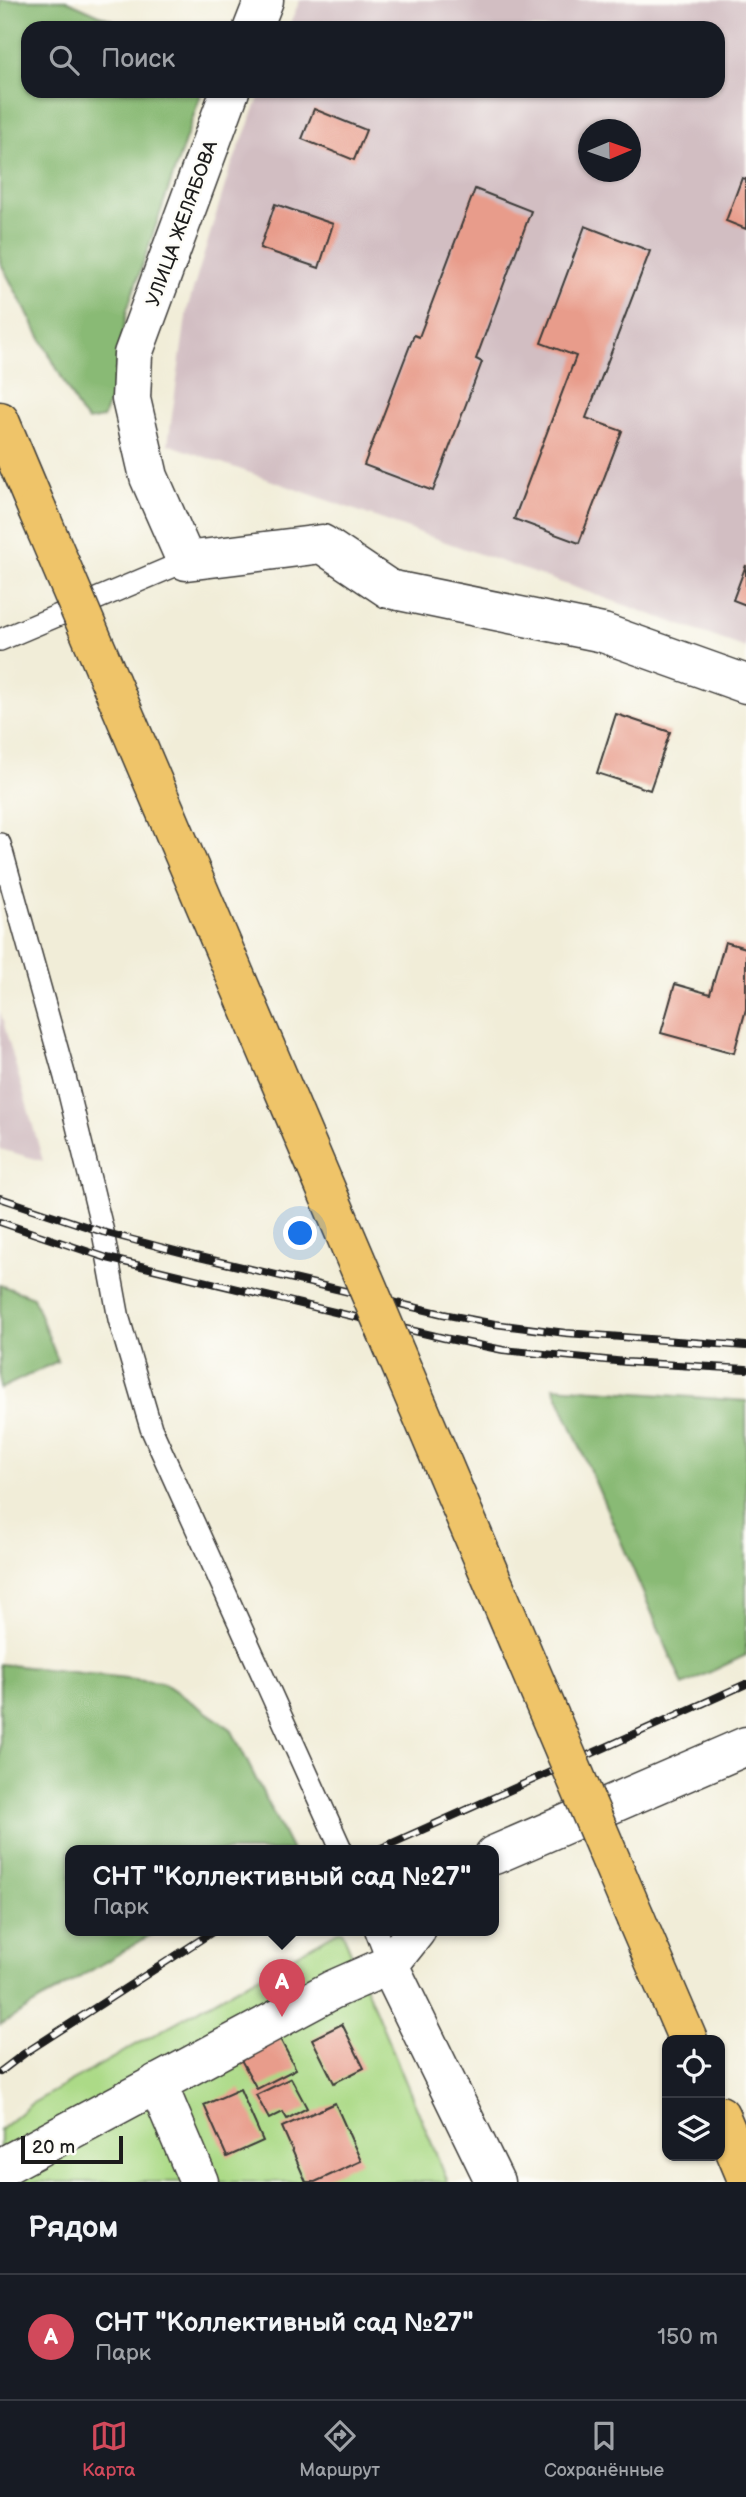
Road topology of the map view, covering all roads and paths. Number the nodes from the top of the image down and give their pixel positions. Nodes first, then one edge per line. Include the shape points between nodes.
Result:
1 (264, 0) edge
2 (256, 21) edge
3 (227, 98) edge
4 (0, 421) edge
5 (186, 561) junction
6 (0, 640) edge
7 (746, 684) edge
8 (0, 845) edge
9 (746, 1746) edge
10 (339, 1845) edge
11 (499, 1853) edge
12 (406, 1936) edge
13 (382, 1948) edge
14 (686, 2035) edge
15 (158, 2083) junction
16 (725, 2127) edge
17 (0, 2168) edge
18 (746, 2177) edge
19 (199, 2182) edge
20 (495, 2182) edge

1 - 2 street
3 - 5 street, УЛИЦА ЖЕЛЯБОВА via 133,354 131,399 149,477
4 - 14 main road, bridge
5 - 6 lane
5 - 7 street via 322,544 389,589 603,633
8 - 10 lane via 65,1077 132,1369 151,1429
9 - 11 street
12 - 13 street
13 - 15 street via 332,1990
13 - 20 street
15 - 17 street
15 - 19 street
16 - 18 main road

